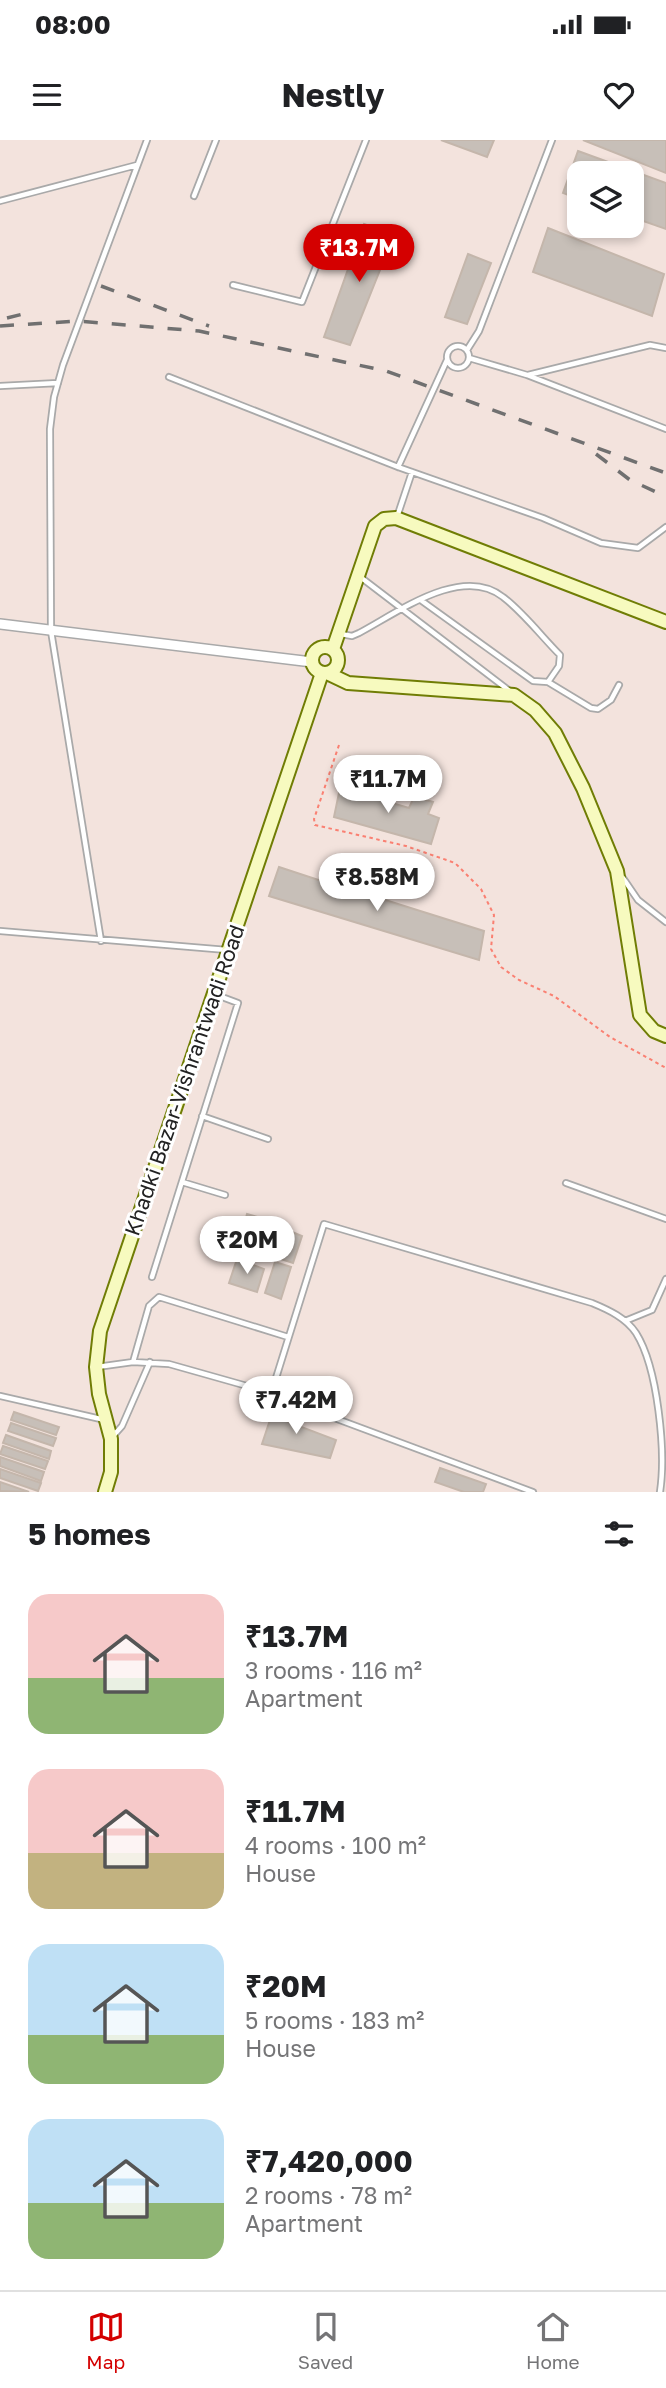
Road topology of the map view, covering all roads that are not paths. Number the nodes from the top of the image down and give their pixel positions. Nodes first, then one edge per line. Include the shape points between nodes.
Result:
1 (147, 140) edge
2 (216, 140) edge
3 (366, 140) edge
4 (552, 140) edge
5 (137, 165) junction
6 (194, 196) dead end
7 (0, 201) edge
8 (233, 285) dead end
9 (666, 348) edge
10 (467, 350) junction
11 (470, 358) junction
12 (447, 360) junction
13 (527, 376) junction
14 (169, 377) dead end
15 (58, 383) junction
16 (0, 386) edge
17 (666, 429) edge
18 (398, 467) junction
19 (412, 472) junction
20 (396, 517) junction
21 (666, 527) edge
22 (358, 575) junction
23 (422, 601) junction
24 (402, 610) junction
25 (666, 622) edge
26 (0, 624) edge
27 (51, 631) junction
28 (340, 634) junction
29 (333, 649) junction
30 (312, 662) junction
31 (325, 673) junction
32 (548, 682) junction
33 (619, 685) dead end
34 (514, 695) junction
35 (617, 871) junction
36 (666, 922) edge
37 (0, 931) edge
38 (101, 940) junction
39 (228, 950) junction
40 (213, 994) junction
41 (666, 1036) edge
42 (202, 1116) junction
43 (268, 1139) dead end
44 (182, 1182) junction
45 (566, 1184) dead end
46 (225, 1195) dead end
47 (666, 1219) edge
48 (152, 1277) dead end
49 (666, 1279) edge
50 (625, 1321) junction
51 (288, 1336) junction
52 (133, 1362) junction
53 (150, 1362) junction
54 (96, 1367) junction
55 (271, 1394) junction
56 (0, 1396) edge
57 (108, 1420) junction
58 (111, 1439) junction
59 (106, 1492) edge
60 (533, 1492) edge
61 (660, 1492) edge

1 - 5 lane
2 - 6 lane
3 - 8 lane via 302,302
4 - 10 lane via 480,331
5 - 7 lane
5 - 15 lane
9 - 13 lane via 650,345
10 - 11 lane
10 - 12 lane via 451,348
11 - 12 lane via 466,366 457,369
11 - 13 lane
12 - 18 lane
13 - 17 lane
14 - 18 lane
15 - 16 lane
15 - 27 lane via 50,429
18 - 19 lane
19 - 20 lane
19 - 21 lane via 601,543 638,548
20 - 22 street via 375,526
20 - 25 street
22 - 24 lane
22 - 28 street
23 - 24 lane
23 - 32 lane via 533,681
23 - 32 lane via 446,588 467,584 501,595 560,655 559,666
24 - 28 lane via 359,634
24 - 34 lane
26 - 27 street
27 - 30 street
27 - 38 lane
28 - 29 street
29 - 30 street via 318,649
29 - 31 street via 338,663
30 - 31 street
31 - 34 street via 348,682
31 - 39 street, Khadki Bazar-Vishrantwadi Road
32 - 33 lane via 598,709 606,706
34 - 35 street via 536,710 555,733
35 - 36 lane via 638,900
35 - 41 street via 640,1015 654,1031
37 - 38 lane
38 - 39 lane
39 - 40 street, Khadki Bazar-Vishrantwadi Road
40 - 42 lane via 238,1003
40 - 54 street, Khadki Bazar-Vishrantwadi Road via 100,1331
42 - 43 lane
42 - 44 lane
44 - 46 lane
44 - 48 lane
45 - 47 lane
49 - 50 lane via 652,1310
50 - 51 lane via 592,1303 324,1224
50 - 61 lane via 636,1333 652,1377 660,1431
51 - 52 lane via 159,1297 149,1306
51 - 55 lane
52 - 53 lane
52 - 54 lane
53 - 55 lane
53 - 58 lane via 122,1426
54 - 57 street, Khadki Bazar-Vishrantwadi Road
55 - 60 lane
56 - 57 lane
57 - 58 street, Khadki Bazar-Vishrantwadi Road
58 - 59 street, Khadki Bazar-Vishrantwadi Road

